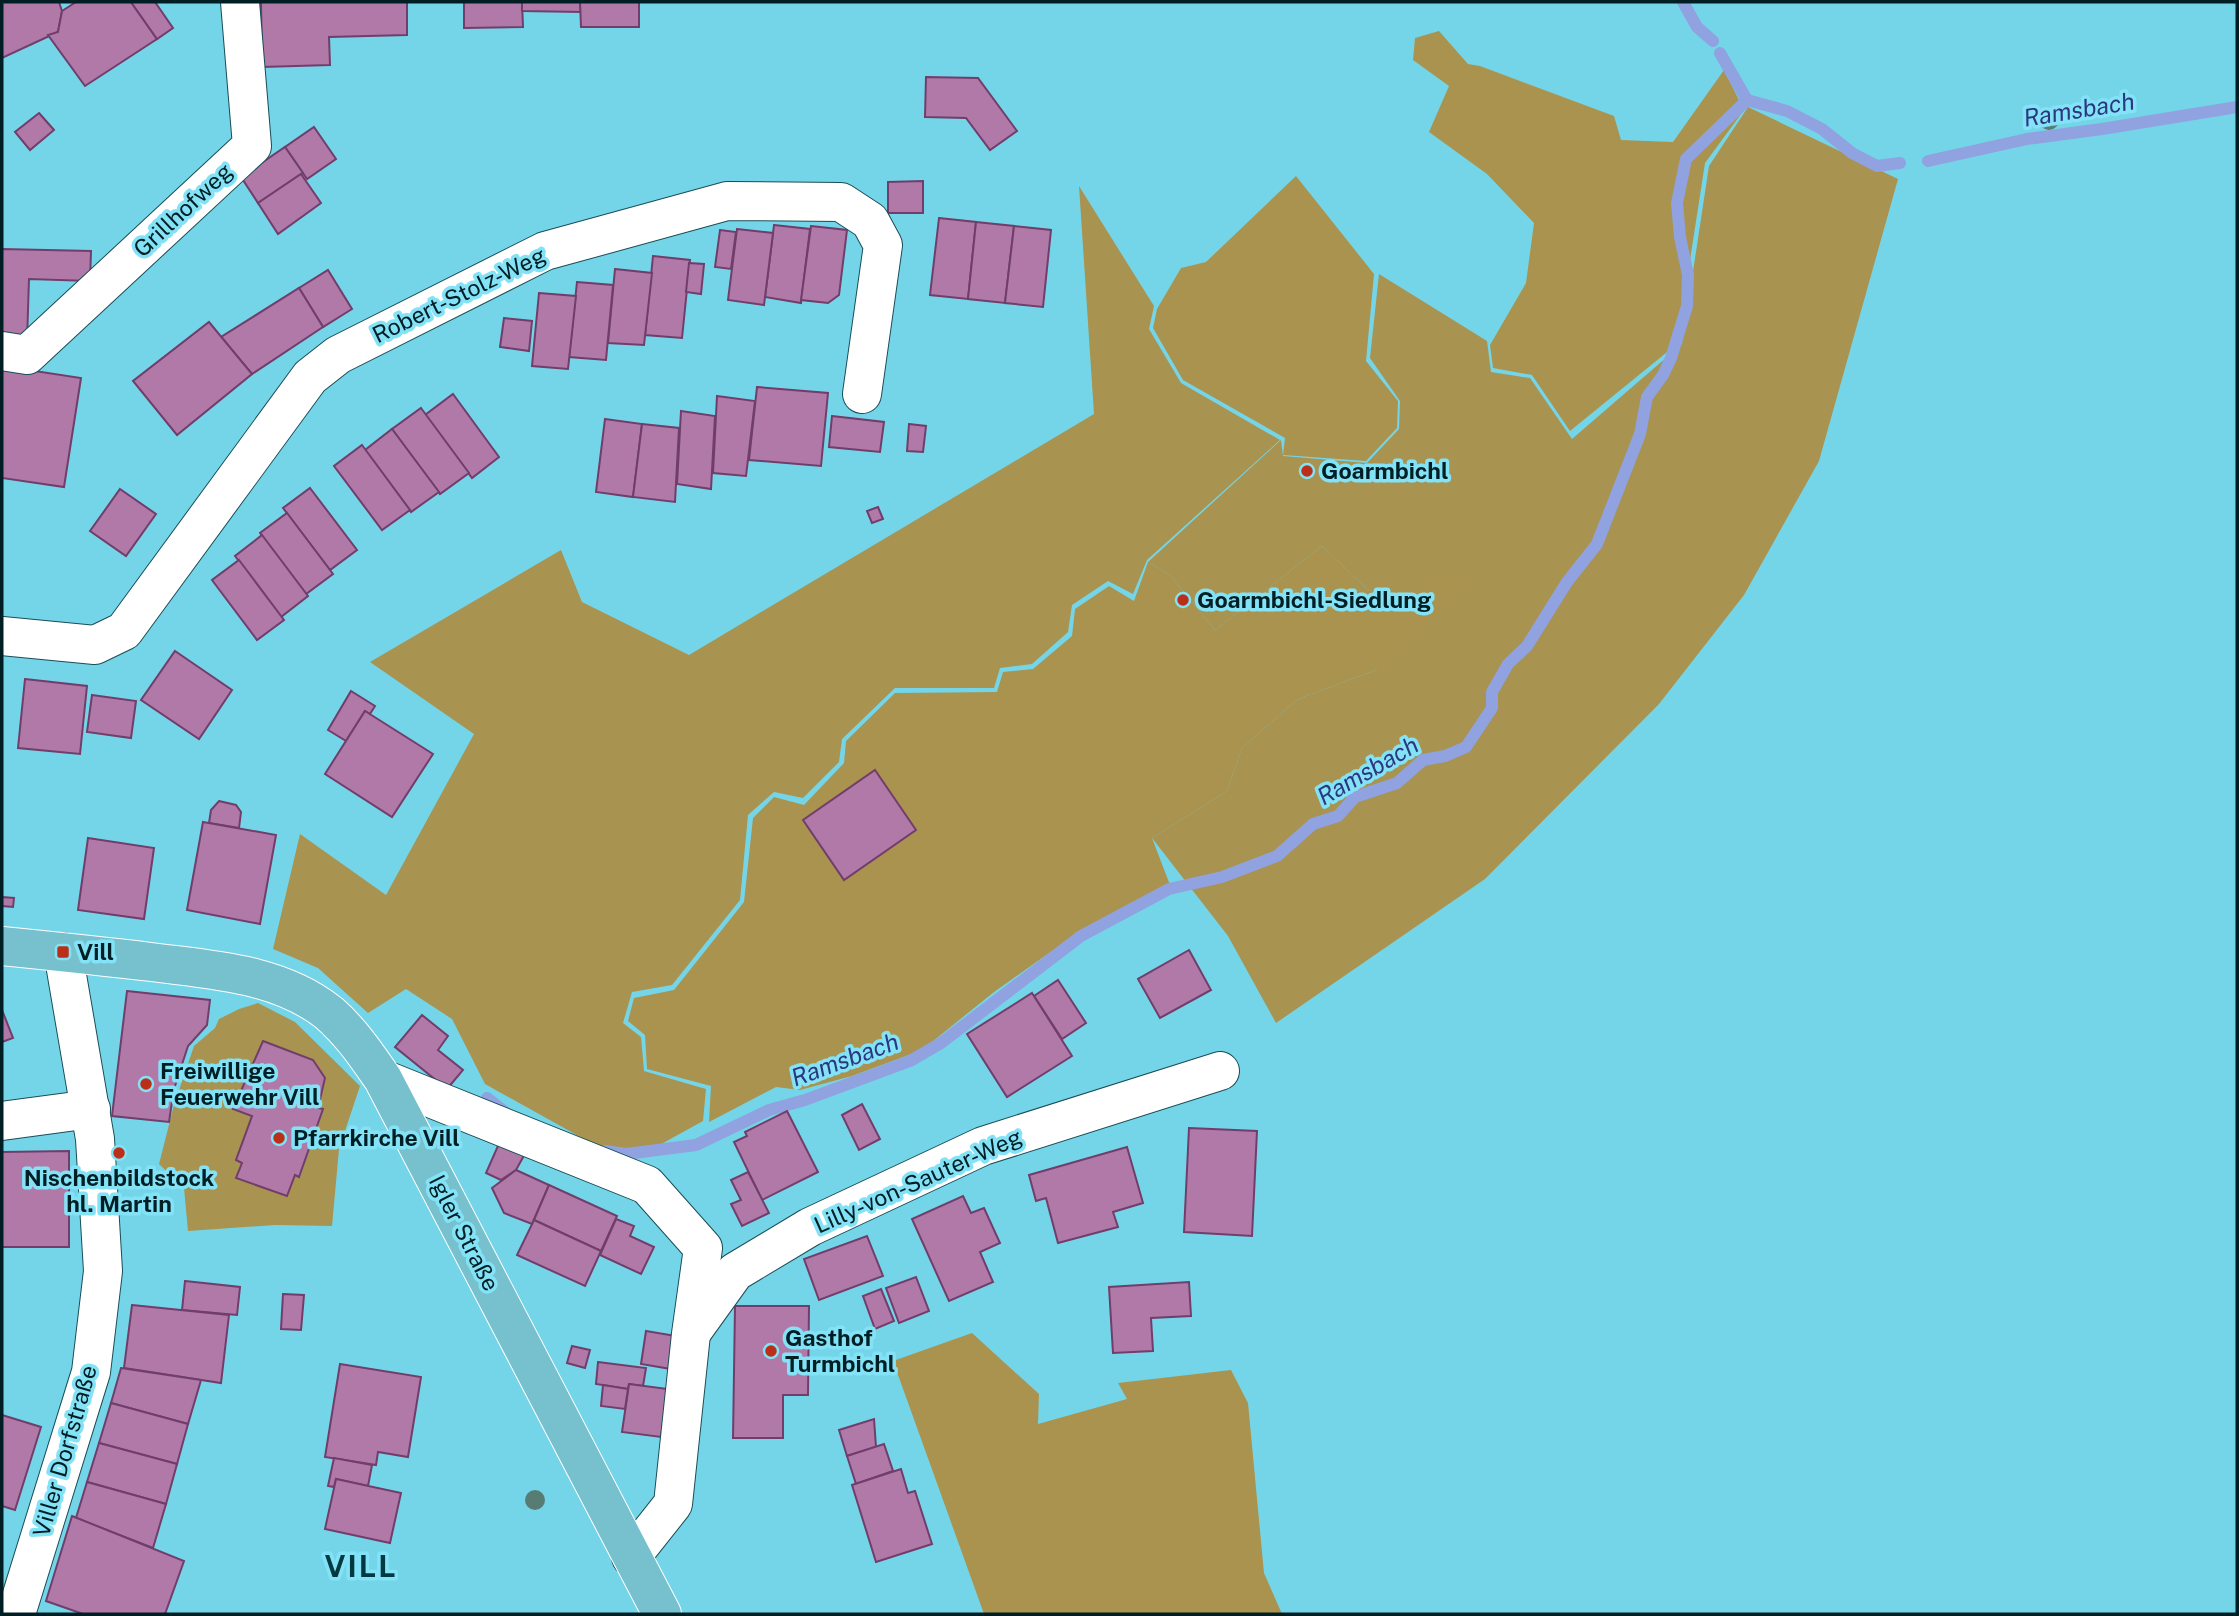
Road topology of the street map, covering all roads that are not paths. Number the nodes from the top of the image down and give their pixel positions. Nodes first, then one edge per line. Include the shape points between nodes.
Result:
1 (240, 2) edge
2 (2, 351) edge
3 (862, 394) dead end
4 (2, 636) edge
5 (2, 946) edge
6 (63, 952) junction
7 (1220, 1071) dead end
8 (383, 1079) junction
9 (91, 1109) junction
10 (2, 1121) edge
11 (691, 1334) junction
12 (631, 1557) junction
13 (16, 1614) edge
14 (662, 1614) edge

1 - 2 street, Grillhofweg via 252,146 27,355
3 - 4 street, Robert-Stolz-Weg via 883,245 870,221 841,202 727,201 545,251 338,355 310,377 124,631 95,645
5 - 6 main road, Igler Straße
6 - 8 main road, Igler Straße via 225,972 281,986 306,998 348,1031
6 - 9 street, Viller Dorfstraße
7 - 11 street, Lilly-von-Sauter-Weg via 983,1146 810,1227 735,1272
8 - 11 street, Lilly-von-Sauter-Weg via 647,1185 703,1248
8 - 12 main road, Igler Straße
9 - 10 street
9 - 13 street, Viller Dorfstraße via 103,1270 91,1372
11 - 12 street, Lilly-von-Sauter-Weg via 673,1504
12 - 14 main road, Igler Straße

